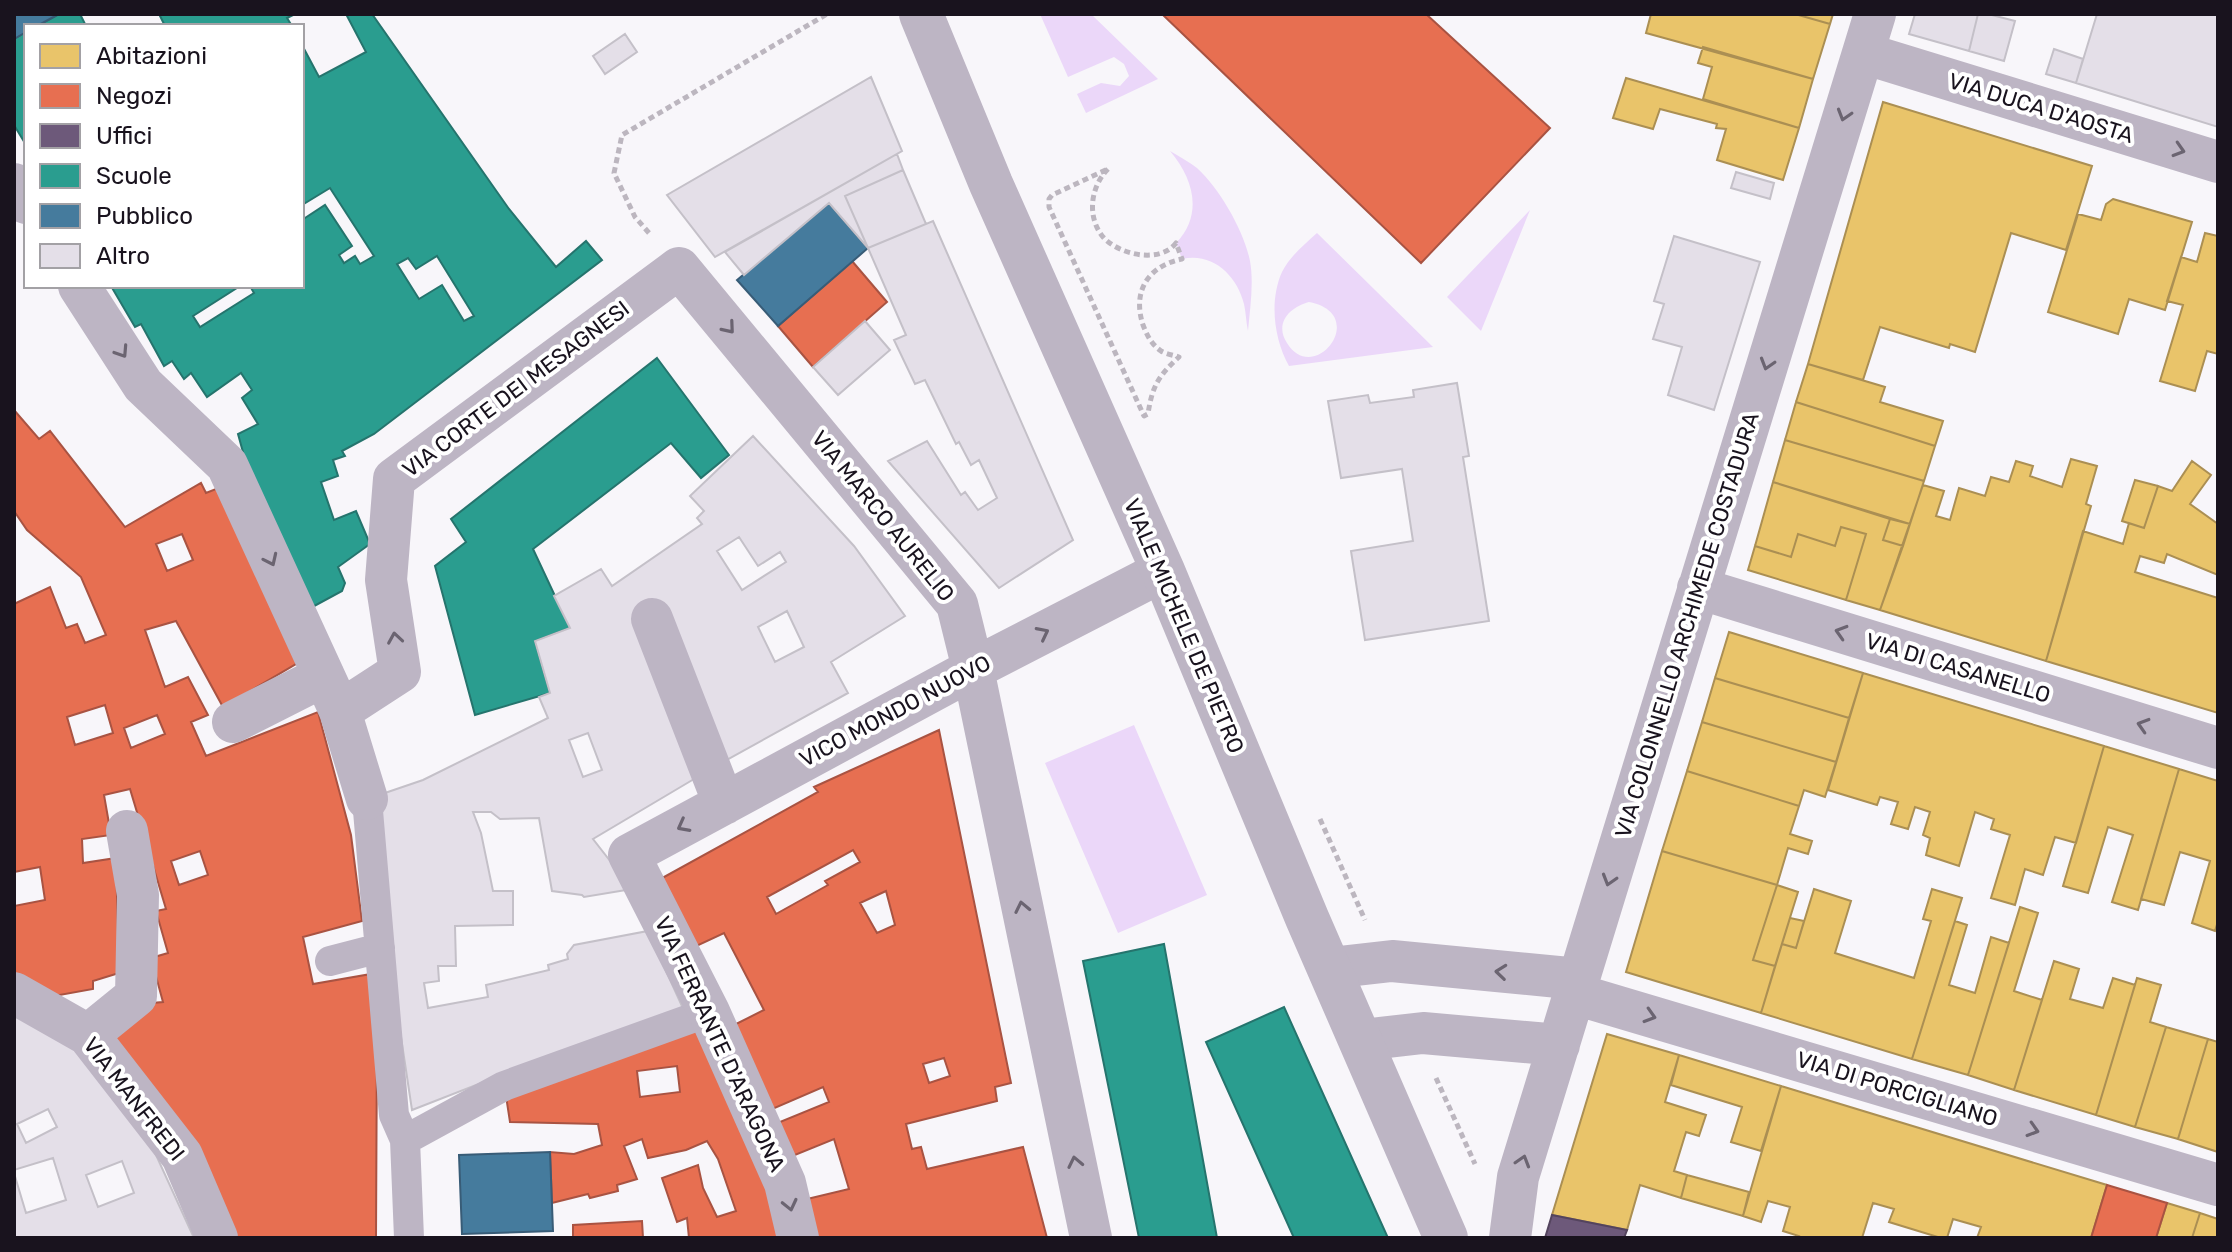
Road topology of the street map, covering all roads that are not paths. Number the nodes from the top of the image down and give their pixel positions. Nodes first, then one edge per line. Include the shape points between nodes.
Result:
1 (921, 14) edge
2 (1875, 14) edge
3 (1863, 53) junction
4 (2218, 162) edge
5 (679, 268) joint
6 (80, 288) edge
7 (1163, 571) junction
8 (1698, 588) junction
9 (652, 619) dead end
10 (973, 669) junction
11 (332, 694) junction
12 (233, 722) dead end
13 (2218, 748) edge
14 (367, 799) joint
15 (724, 804) junction
16 (127, 831) dead end
17 (629, 855) joint
18 (380, 948) junction
19 (330, 961) dead end
20 (1330, 968) junction
21 (1577, 987) junction
22 (14, 993) edge
23 (709, 1012) junction
24 (88, 1035) junction
25 (1362, 1040) junction
26 (1559, 1045) junction
27 (400, 1128) junction
28 (2218, 1185) edge
29 (217, 1238) edge
30 (409, 1238) edge
31 (798, 1238) edge
32 (1091, 1238) edge
33 (1446, 1238) edge
34 (1510, 1238) edge

1 - 7 street, VIALE MICHELE DE PIETRO
2 - 3 street, VIA COLONNELLO ARCHIMEDE COSTADURA
3 -> 4 street, VIA DUCA D'AOSTA
3 -> 8 street, VIA COLONNELLO ARCHIMEDE COSTADURA
5 -> 10 street, VIA MARCO AURELIO via 957,604
11 -> 5 street, VIA CORTE DEI MESAGNESI via 400,672 386,580 394,479
6 -> 11 street via 143,385 227,465
10 -> 7 street, VICO MONDO NUOVO
7 - 20 street, VIALE MICHELE DE PIETRO
13 -> 8 street, VIA DI CASANELLO
8 -> 21 street, VIA COLONNELLO ARCHIMEDE COSTADURA
9 - 15 street
10 - 15 street, VICO MONDO NUOVO
32 -> 10 street, VIA MARCO AURELIO
11 - 12 street
11 - 14 street
14 - 18 street
15 -> 17 street, VICO MONDO NUOVO
16 - 24 street via 138,895 136,996
17 - 23 street, VIA FERRANTE D'ARAGONA
18 - 19 street
18 - 27 street
21 -> 20 street, VIA DI PORCIGLIANO via 1392,961
20 - 25 street, VIALE MICHELE DE PIETRO
21 - 26 street, VIA COLONNELLO ARCHIMEDE COSTADURA
21 -> 28 street, VIA DI PORCIGLIANO
22 - 24 street, VIA MANFREDI
23 - 27 street
23 -> 31 street, VIA FERRANTE D'ARAGONA via 785,1183
24 - 29 street, VIA MANFREDI via 182,1156
25 - 26 street via 1423,1033
25 - 33 street, VIALE MICHELE DE PIETRO
34 -> 26 street, VIA COLONNELLO ARCHIMEDE COSTADURA via 1518,1177
27 - 30 street

